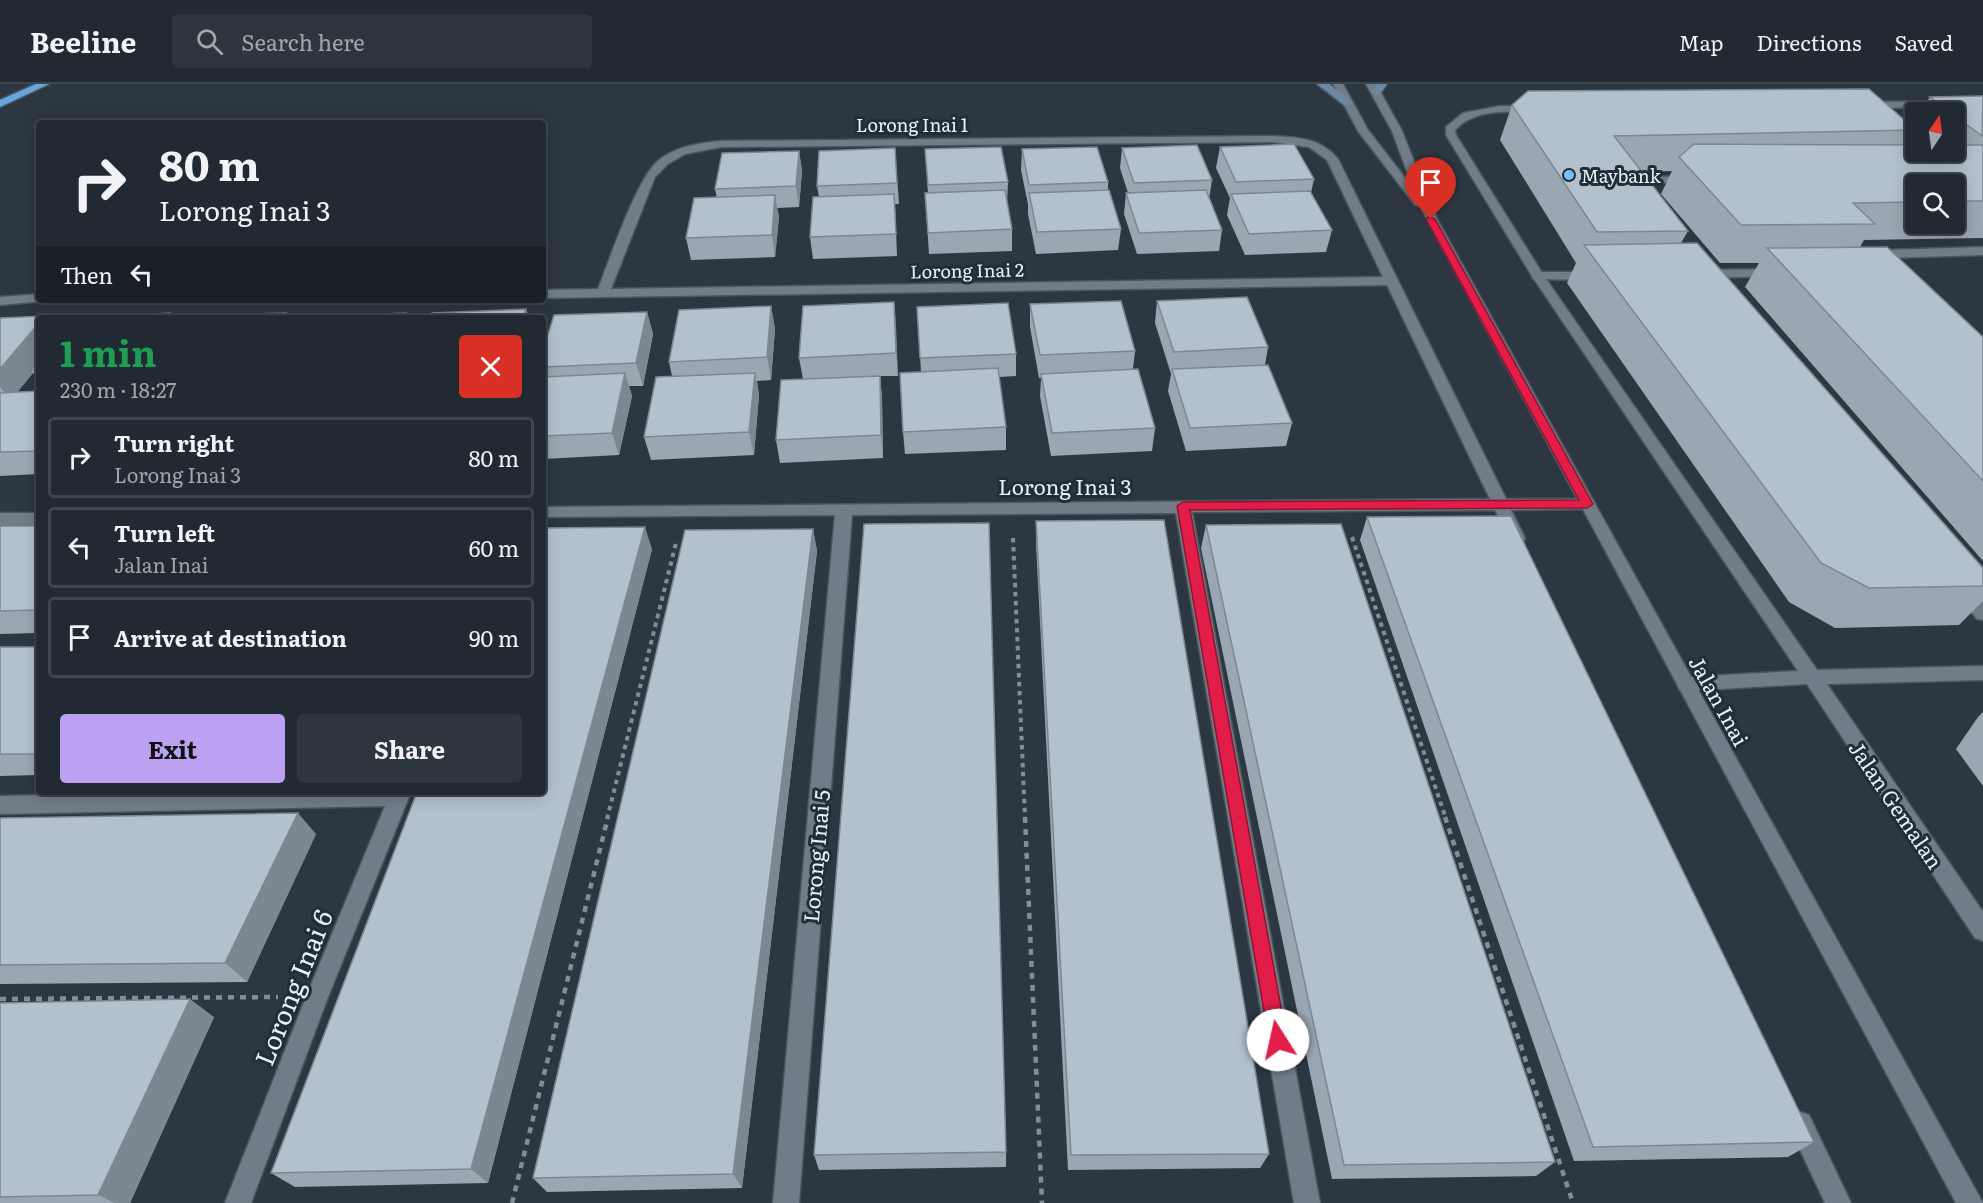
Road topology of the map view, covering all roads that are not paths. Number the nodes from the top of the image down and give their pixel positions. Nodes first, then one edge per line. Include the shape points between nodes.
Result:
1 (44, 84) edge
2 (1322, 84) edge
3 (1338, 84) edge
4 (1376, 87) edge
5 (1348, 103) junction
6 (0, 104) edge
7 (1983, 104) edge
8 (1546, 109) edge
9 (1868, 120) edge
10 (1709, 179) edge
11 (1659, 214) edge
12 (1431, 219) junction
13 (1983, 251) edge
14 (1693, 257) edge
15 (1867, 271) edge
16 (1787, 273) edge
17 (1684, 274) edge
18 (1707, 274) junction
19 (1605, 275) edge
20 (1538, 276) junction
21 (1392, 281) junction
22 (1722, 292) edge
23 (603, 293) junction
24 (546, 294) edge
25 (36, 298) edge
26 (0, 301) edge
27 (1587, 504) junction
28 (1501, 505) junction
29 (1183, 506) junction
30 (844, 509) junction
31 (546, 512) edge
32 (0, 519) edge
33 (36, 519) edge
34 (1527, 558) edge
35 (1953, 577) edge
36 (1983, 614) edge
37 (1983, 673) edge
38 (1812, 677) junction
39 (1686, 684) junction
40 (364, 795) edge
41 (400, 795) edge
42 (0, 805) edge
43 (1973, 904) edge
44 (1983, 931) edge
45 (1792, 1106) edge
46 (238, 1203) edge
47 (786, 1203) edge
48 (1307, 1203) edge
49 (1838, 1203) edge
50 (1970, 1203) edge

1 - 6 highway
2 - 5 main road
3 - 5 street, Jalan Inai
4 - 12 street, Jalan Inai
5 - 12 street, Jalan Inai via 1363,131
7 - 9 street via 1850,105
8 - 20 street, Jalan Gemalan via 1473,112 1450,129
10 - 11 street via 1654,180 1647,184 1642,189 1644,196
12 - 27 street, Jalan Inai
13 - 15 street via 1885,254 1873,257
14 - 18 street
16 - 18 street
17 - 18 street
18 - 22 street
19 - 20 street
20 - 38 street, Jalan Gemalan
21 - 23 street, Lorong Inai 2
21 - 23 street, Lorong Inai 1 via 1332,159 1324,149 1311,143 1248,140 721,144 674,154 658,165 650,176
21 - 28 street
23 - 24 street, Lorong Inai 2
25 - 26 street
27 - 28 street, Lorong Inai 3
27 - 39 street, Jalan Inai
28 - 29 street, Lorong Inai 3
28 - 34 street
29 - 30 street, Lorong Inai 3
29 - 48 street
30 - 31 street, Lorong Inai 3
30 - 47 street, Lorong Inai 5
32 - 33 street
35 - 36 street
37 - 38 street
38 - 39 street
38 - 43 street, Jalan Gemalan
39 - 50 street, Jalan Inai
40 - 42 street
41 - 46 street, Lorong Inai 6
43 - 44 street, Jalan Gemalan
45 - 49 street

